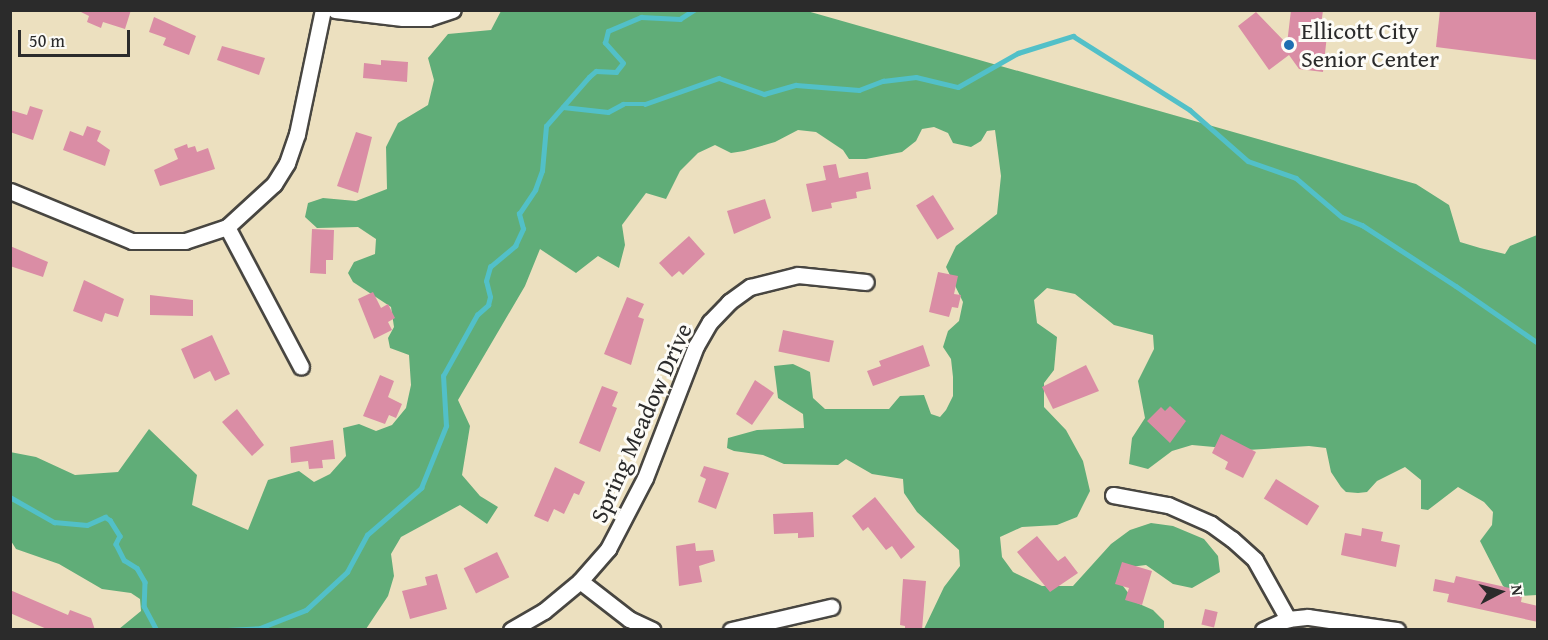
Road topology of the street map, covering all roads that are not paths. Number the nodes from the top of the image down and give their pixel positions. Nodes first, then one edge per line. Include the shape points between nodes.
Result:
1 (323, 10) edge
2 (335, 10) edge
3 (453, 10) edge
4 (10, 191) edge
5 (227, 227) junction
6 (866, 282) dead end
7 (301, 367) dead end
8 (1113, 495) dead end
9 (580, 582) junction
10 (831, 607) dead end
11 (1288, 619) junction
12 (511, 630) edge
13 (653, 630) edge
14 (731, 630) edge
15 (1263, 630) edge
16 (1397, 630) edge

1 - 5 street via 287,163 274,184
2 - 3 street via 403,18 428,18
4 - 5 street via 132,241 185,241
5 - 7 street
6 - 9 street, Spring Meadow Drive via 798,275 750,287 729,302 710,322 696,346 629,515 608,549
8 - 11 street via 1168,505 1232,539 1255,560
9 - 12 street, Spring Meadow Drive via 544,611
9 - 13 street via 629,619
10 - 14 street
11 - 15 street
11 - 16 street via 1328,618

